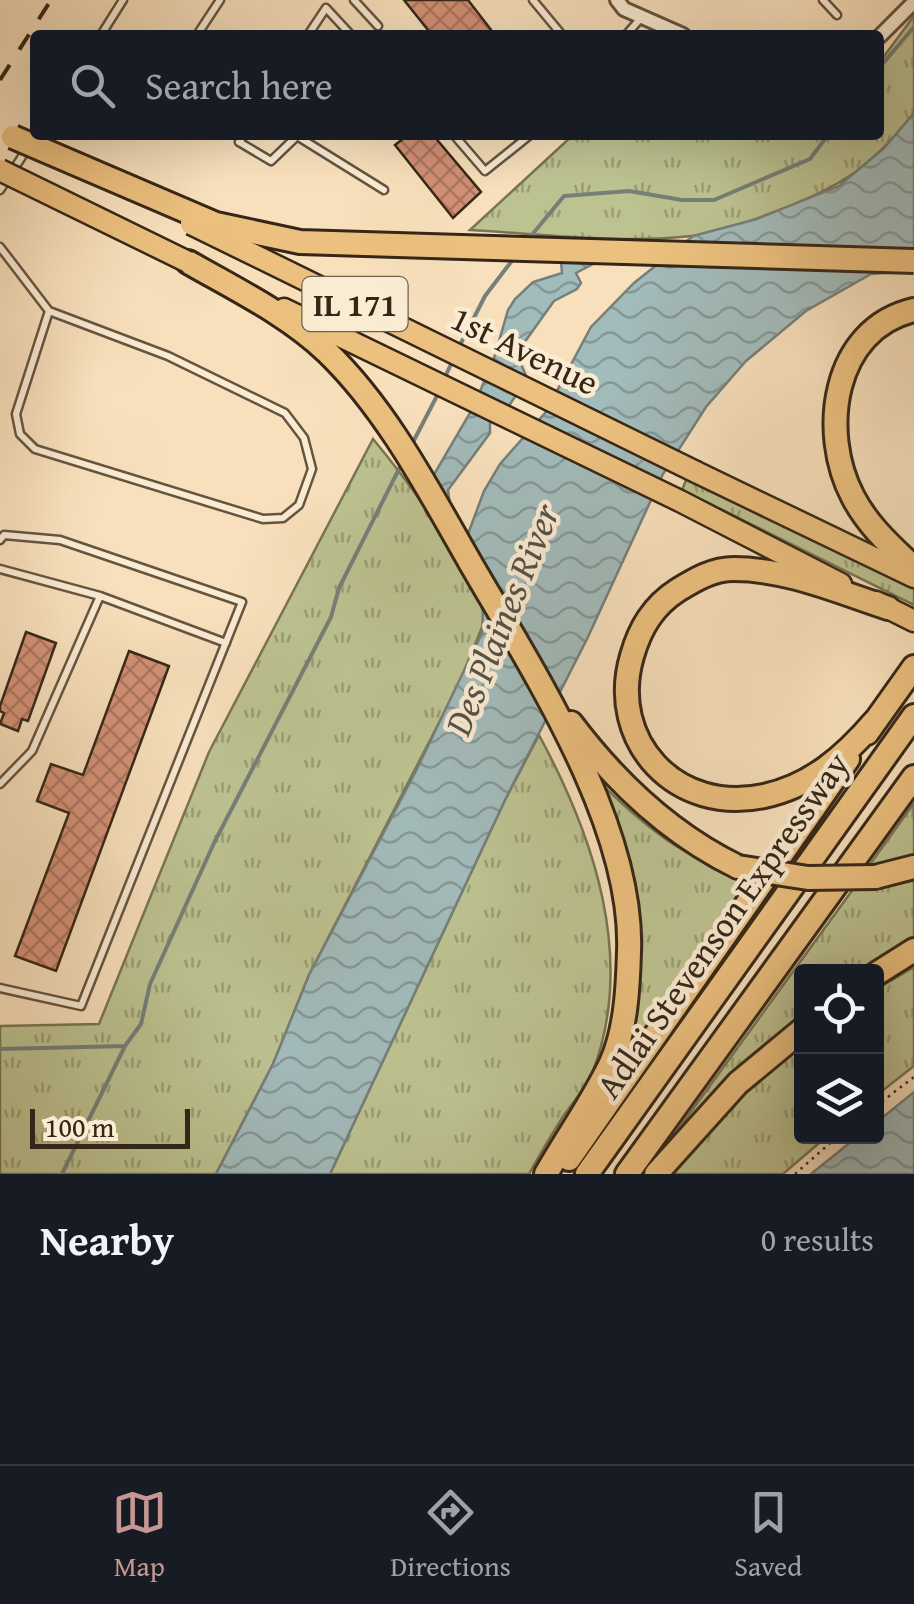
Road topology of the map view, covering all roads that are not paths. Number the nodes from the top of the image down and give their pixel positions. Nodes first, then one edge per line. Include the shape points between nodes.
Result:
1 (123, 0) edge
2 (220, 0) edge
3 (354, 0) edge
4 (534, 0) edge
5 (823, 0) edge
6 (914, 2) edge
7 (625, 3) edge
8 (837, 15) dead end
9 (642, 16) junction
10 (378, 26) dead end
11 (103, 30) edge
12 (200, 30) edge
13 (311, 30) edge
14 (346, 30) edge
15 (558, 30) edge
16 (630, 30) edge
17 (673, 30) edge
18 (884, 33) edge
19 (16, 134) edge
20 (240, 140) edge
21 (292, 140) edge
22 (305, 140) edge
23 (458, 140) edge
24 (524, 140) edge
25 (0, 170) edge
26 (0, 190) edge
27 (384, 190) dead end
28 (0, 247) edge
29 (914, 261) edge
30 (188, 262) junction
31 (914, 310) edge
32 (50, 312) junction
33 (0, 540) edge
34 (914, 568) edge
35 (0, 569) edge
36 (914, 577) edge
37 (100, 596) junction
38 (904, 616) edge
39 (226, 644) junction
40 (914, 667) edge
41 (914, 716) edge
42 (875, 721) junction
43 (583, 753) junction
44 (914, 777) edge
45 (0, 784) edge
46 (914, 867) edge
47 (914, 950) edge
48 (884, 969) edge
49 (0, 988) edge
50 (794, 1037) edge
51 (546, 1174) edge
52 (558, 1174) edge
53 (587, 1174) edge
54 (627, 1174) edge
55 (656, 1174) edge

1 - 11 lane
2 - 12 lane
3 - 10 lane
4 - 15 lane
5 - 8 lane
6 - 18 street
7 - 9 street
9 - 16 lane
9 - 17 street
13 - 14 lane via 326,8
19 - 26 lane
19 - 29 highway, bridge via 216,224 300,242
19 - 36 main road, 1st Avenue / IL 171, bridge
20 - 21 lane via 271,161
22 - 27 lane
23 - 24 lane via 485,171
25 - 30 main road, IL 171, bridge
28 - 32 lane
30 - 38 main road, 1st Avenue / IL 171
30 - 43 highway via 292,324 350,377 421,478
31 - 34 highway via 877,328 855,350 842,372 835,421 840,468 851,494
32 - 32 lane via 16,414 20,434 35,448 262,519 284,518 300,506 312,470 304,438 286,413 168,356
33 - 39 lane via 60,540 242,602
35 - 37 lane
37 - 39 lane
37 - 45 lane via 32,752
38 - 42 highway via 781,574 732,569 700,576 665,599 640,630 630,665 630,718 656,767 686,790 724,799 764,796 802,783 844,756
39 - 49 lane via 81,1006
40 - 42 highway
41 - 53 highway, Adlai Stevenson Expressway
42 - 52 highway
43 - 46 highway, bridge via 659,819 738,867 808,878 875,877
43 - 51 highway via 622,878 630,947 625,1009 612,1060
44 - 54 highway, Adlai Stevenson Expressway
47 - 48 highway
50 - 55 highway via 738,1083

